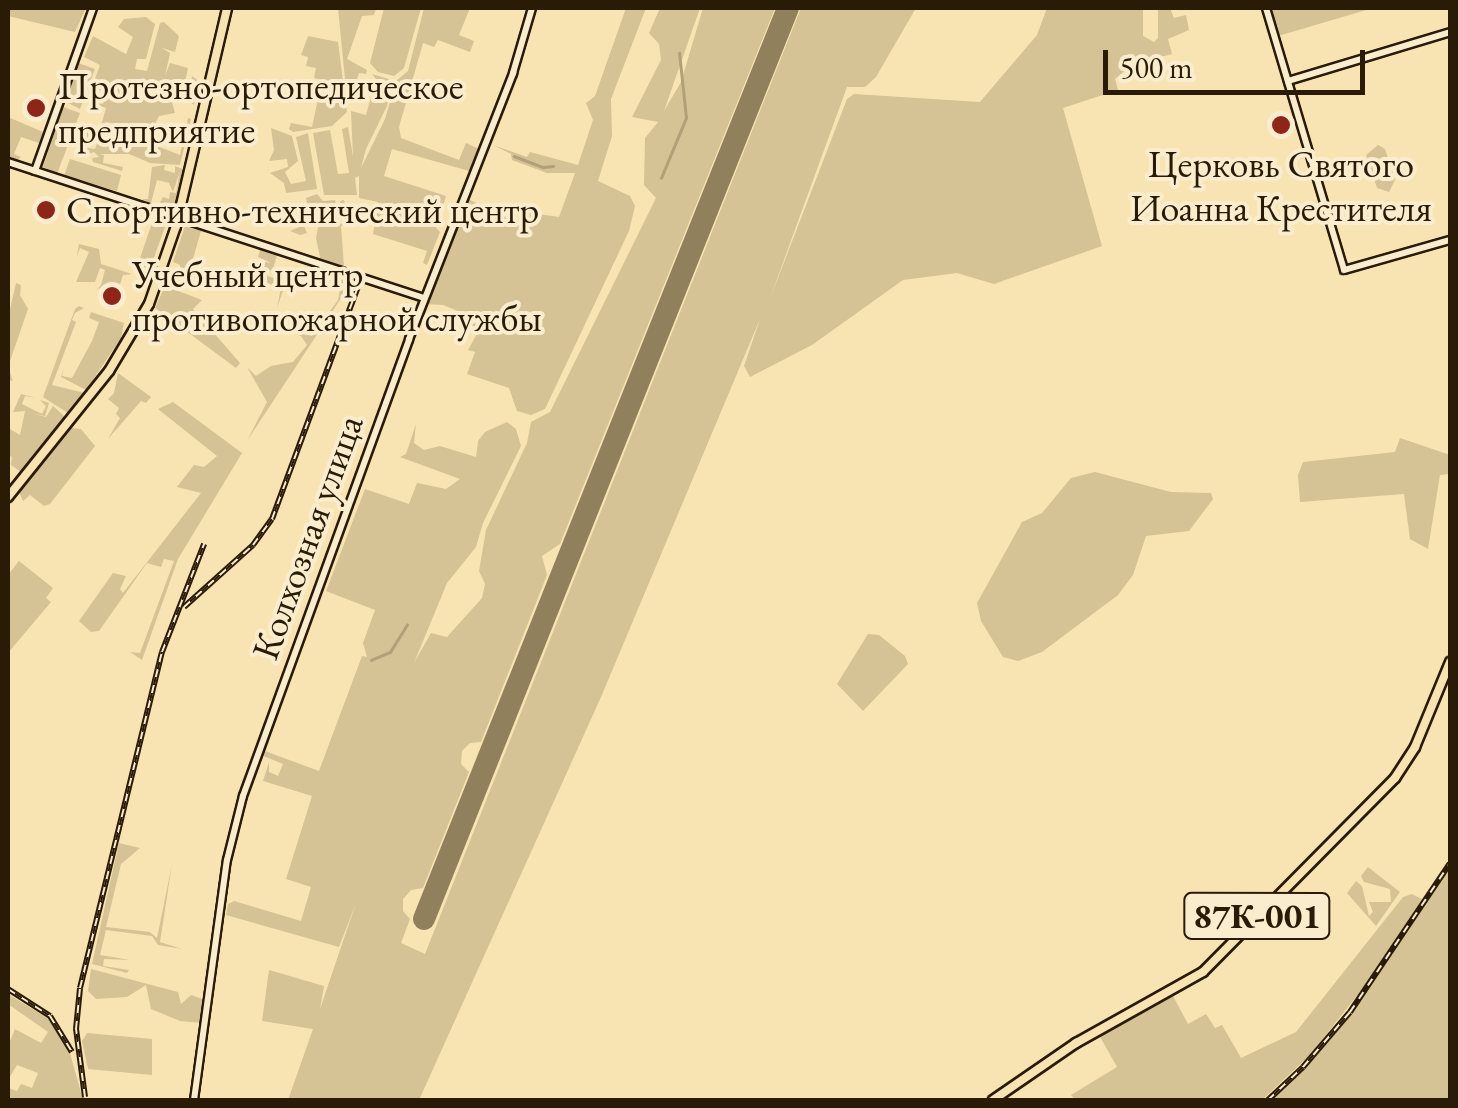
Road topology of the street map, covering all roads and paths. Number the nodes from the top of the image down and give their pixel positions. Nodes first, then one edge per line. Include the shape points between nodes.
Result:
1 (93, 8) edge
2 (227, 8) edge
3 (532, 8) edge
4 (1266, 8) edge
5 (1450, 32) edge
6 (1288, 81) junction
7 (8, 162) edge
8 (35, 171) junction
9 (176, 220) junction
10 (1450, 240) edge
11 (424, 298) junction
12 (8, 497) edge
13 (1450, 662) edge
14 (194, 1100) edge
15 (993, 1100) edge

1 - 8 street
2 - 9 main road
3 - 11 street, Колхозная улица
4 - 6 street
5 - 6 street
6 - 10 street via 1344,270
7 - 8 street
8 - 9 street
9 - 11 street
9 - 12 main road via 135,322
11 - 14 street, Колхозная улица via 242,796
13 - 15 main road, 87К-001 via 1402,769 1202,972 1076,1042

